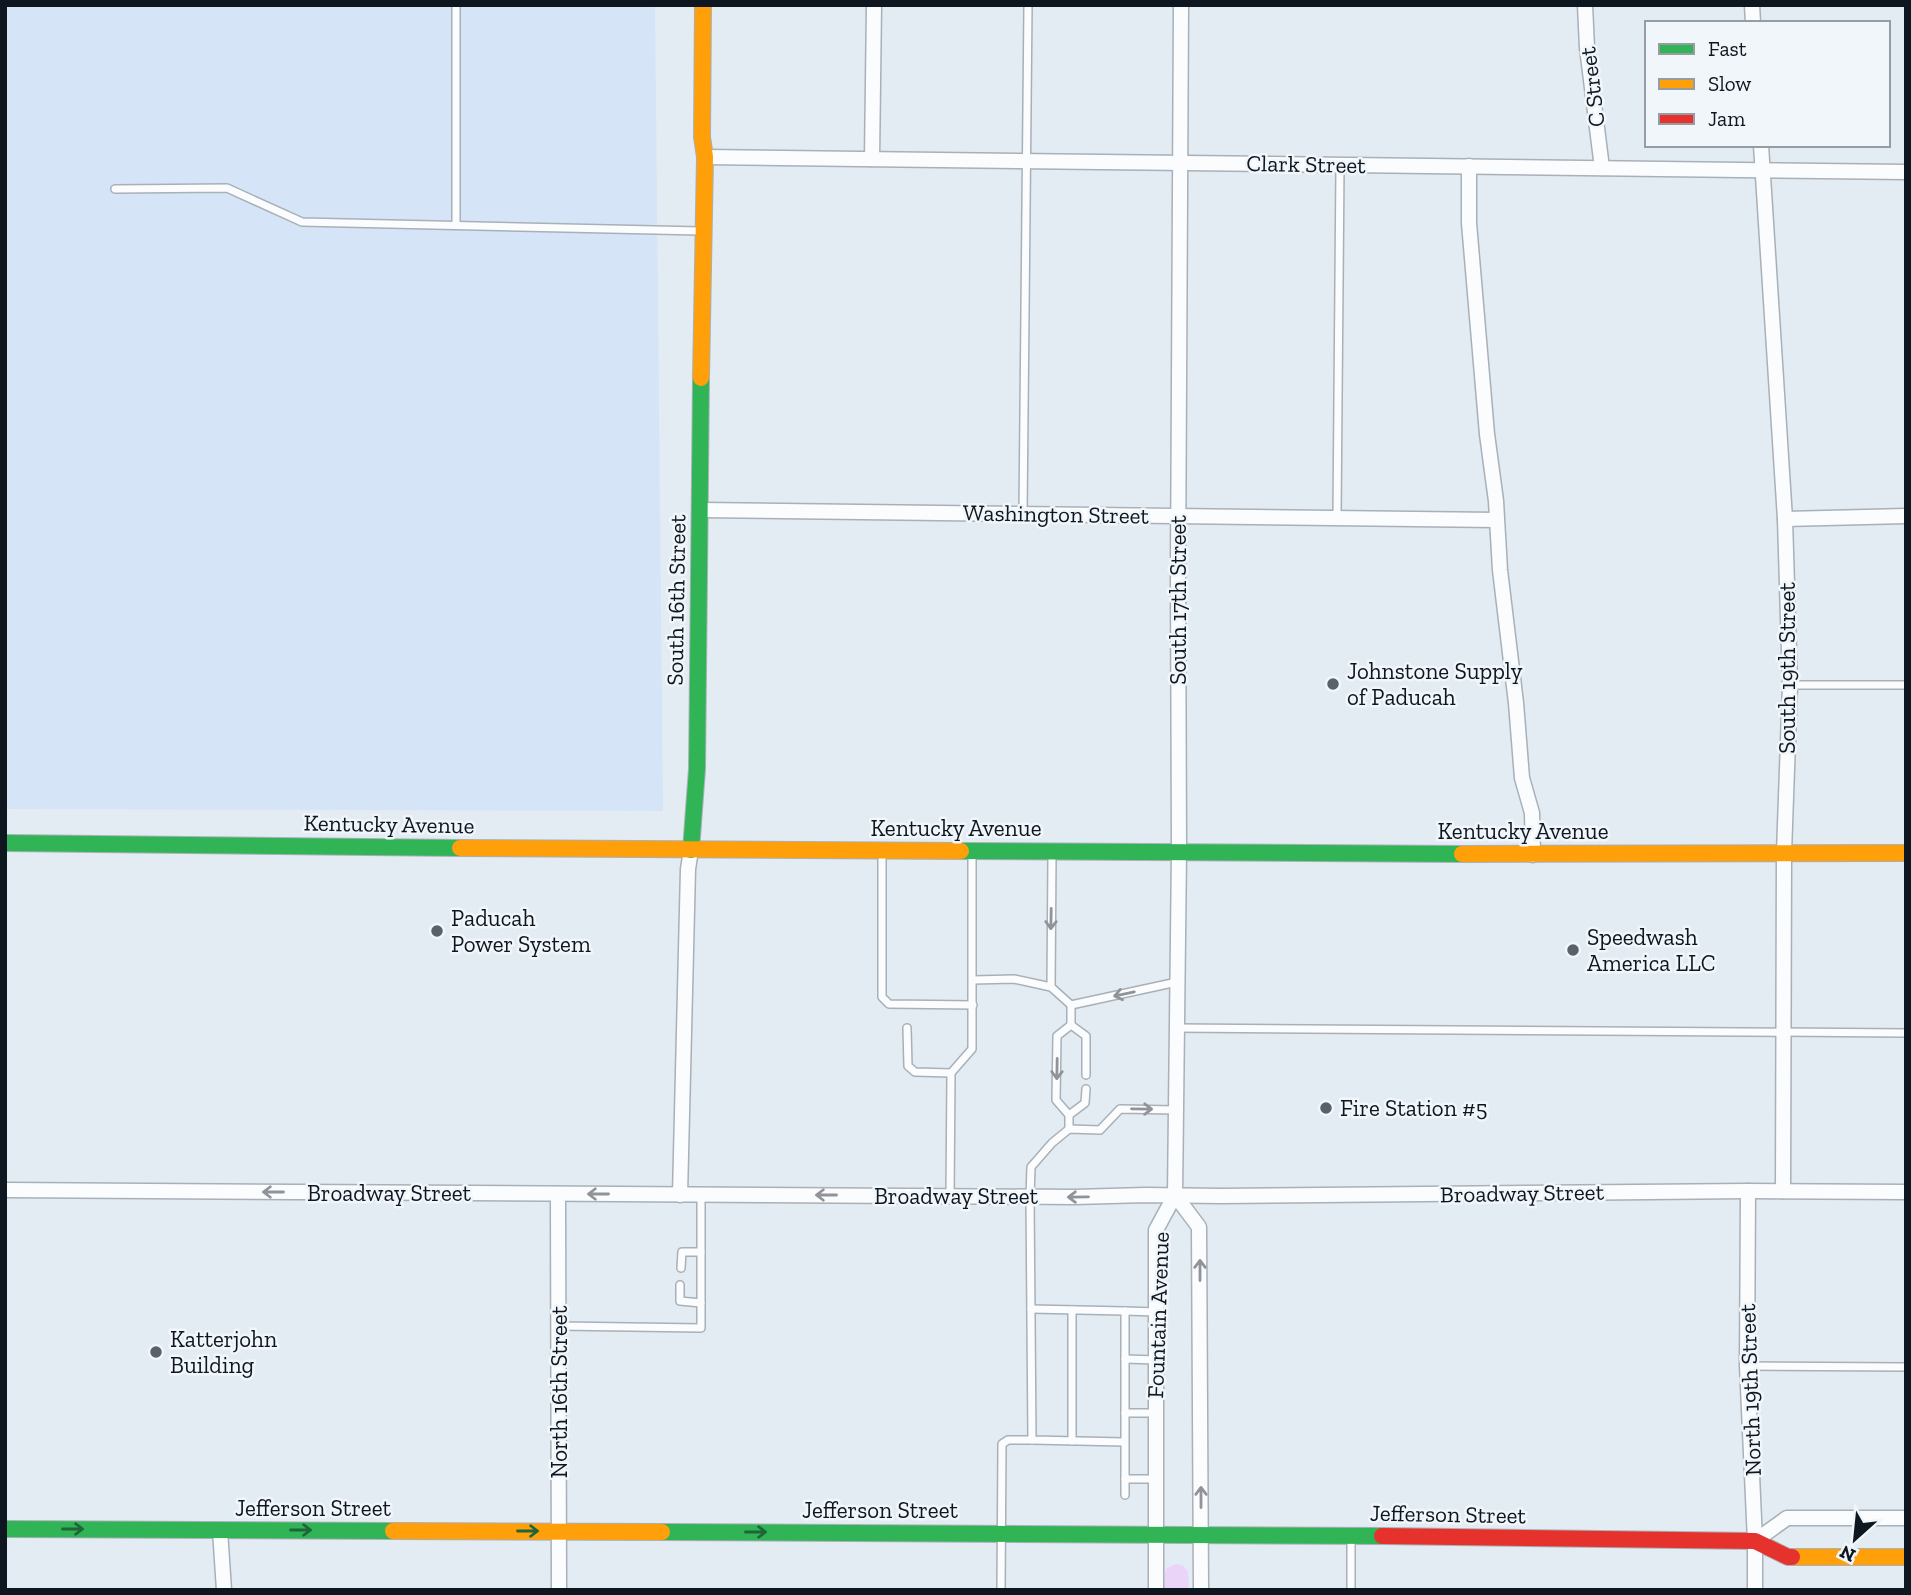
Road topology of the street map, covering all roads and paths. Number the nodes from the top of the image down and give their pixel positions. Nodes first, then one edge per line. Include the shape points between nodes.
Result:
1 (456, 5) edge
2 (703, 5) edge
3 (874, 5) edge
4 (1028, 5) edge
5 (1181, 5) edge
6 (1585, 5) edge
7 (1761, 147) edge
8 (705, 156) junction
9 (872, 159) junction
10 (1027, 160) junction
11 (1180, 163) junction
12 (1340, 164) junction
13 (1469, 166) junction
14 (1602, 168) junction
15 (1763, 170) junction
16 (1906, 172) edge
17 (115, 189) dead end
18 (456, 225) junction
19 (704, 231) junction
20 (699, 510) junction
21 (1023, 514) junction
22 (1179, 516) junction
23 (1906, 516) edge
24 (1337, 518) junction
25 (1785, 519) junction
26 (1496, 520) junction
27 (1790, 685) junction
28 (1906, 685) edge
29 (5, 843) edge
30 (691, 850) junction
31 (882, 850) junction
32 (972, 850) junction
33 (1052, 850) junction
34 (1179, 851) junction
35 (1784, 853) junction
36 (1906, 853) edge
37 (1533, 855) junction
38 (973, 980) junction
39 (1177, 982) junction
40 (1051, 987) junction
41 (973, 1005) junction
42 (1071, 1005) junction
43 (1071, 1025) junction
44 (907, 1028) dead end
45 (1177, 1028) junction
46 (1784, 1032) junction
47 (1906, 1032) edge
48 (951, 1073) junction
49 (1086, 1075) dead end
50 (1086, 1089) dead end
51 (1175, 1110) junction
52 (1069, 1115) junction
53 (1069, 1129) junction
54 (5, 1191) edge
55 (1748, 1191) junction
56 (1783, 1191) junction
57 (1906, 1192) edge
58 (558, 1194) junction
59 (680, 1195) junction
60 (701, 1195) junction
61 (1175, 1195) junction
62 (950, 1196) junction
63 (1030, 1197) junction
64 (701, 1252) junction
65 (681, 1268) dead end
66 (680, 1285) dead end
67 (701, 1303) junction
68 (1031, 1309) junction
69 (1073, 1310) junction
70 (1125, 1311) junction
71 (1156, 1312) junction
72 (559, 1326) junction
73 (1125, 1359) junction
74 (1156, 1360) junction
75 (1747, 1366) junction
76 (1906, 1367) edge
77 (1125, 1413) junction
78 (1156, 1413) junction
79 (1032, 1440) junction
80 (1072, 1441) junction
81 (1124, 1442) junction
82 (1125, 1479) junction
83 (1156, 1479) junction
84 (1125, 1495) dead end
85 (1906, 1518) edge
86 (5, 1529) edge
87 (220, 1530) junction
88 (559, 1532) junction
89 (1001, 1533) junction
90 (1157, 1534) junction
91 (1201, 1534) junction
92 (1351, 1536) junction
93 (1755, 1541) junction
94 (1906, 1557) edge
95 (224, 1590) edge
96 (559, 1590) edge
97 (1001, 1590) edge
98 (1156, 1590) edge
99 (1201, 1590) edge
100 (1351, 1590) edge
101 (1755, 1590) edge

1 - 18 lane
2 - 8 street, South 16th Street
3 - 9 street
4 - 10 lane
5 - 11 street, South 17th Street
6 - 14 street, C Street
7 - 15 street, South 19th Street
8 - 9 street, Clark Street
8 - 19 street, South 16th Street
9 - 10 street, Clark Street
10 - 11 street, Clark Street
10 - 21 lane
11 - 12 street, Clark Street
11 - 22 street, South 17th Street
12 - 13 street, Clark Street
12 - 24 lane
13 - 14 street, Clark Street
13 - 26 street via 1471,254
14 - 15 street, Clark Street
15 - 16 street, Clark Street
15 - 25 street, South 19th Street
17 - 18 lane via 227,188 302,222
18 - 19 lane
19 - 20 street, South 16th Street
20 - 21 street, Washington Street
20 - 30 street, South 16th Street
21 - 22 street, Washington Street
22 - 24 street, Washington Street
22 - 34 street, South 17th Street
23 - 25 street
24 - 26 street, Washington Street
25 - 27 street, South 19th Street
26 - 37 street via 1522,778 1532,813
27 - 28 lane
27 - 35 street, South 19th Street
29 - 30 street, Kentucky Avenue
30 - 31 street, Kentucky Avenue
30 - 59 street, South 16th Street
31 - 32 street, Kentucky Avenue
31 - 41 lane via 882,996 888,1003
32 - 33 street, Kentucky Avenue
32 - 38 lane
33 - 34 street, Kentucky Avenue
33 -> 40 lane
34 - 37 street, Kentucky Avenue
34 - 39 street, South 17th Street
35 - 36 street, Kentucky Avenue
35 - 37 street, Kentucky Avenue
35 - 46 street, South 19th Street
38 - 40 lane via 1014,979
38 - 41 lane
39 -> 42 lane
39 - 45 street, South 17th Street
40 - 42 lane
41 - 48 lane via 972,1049
42 - 43 lane
43 - 49 lane via 1086,1036
43 -> 52 lane via 1057,1036 1056,1100
44 - 48 lane via 908,1066 915,1072
45 - 46 lane
45 - 51 street, South 17th Street
46 - 47 lane
46 - 56 street, South 19th Street
48 - 62 lane
50 - 52 lane via 1086,1103
53 -> 51 lane via 1100,1130 1120,1109
51 - 61 street, South 17th Street
52 - 53 lane
53 - 63 lane via 1031,1167
58 -> 54 street, Broadway Street
55 - 56 street, Broadway Street
55 - 61 street, Broadway Street
55 - 75 street, North 19th Street
56 - 57 street, Broadway Street
59 -> 58 street, Broadway Street
58 - 72 street, North 16th Street
59 - 60 street, Broadway Street
62 -> 60 street, Broadway Street
60 - 64 lane
61 -> 63 street, Broadway Street
61 - 71 street, Fountain Avenue via 1156,1230
91 -> 61 street, Fountain Avenue via 1199,1227
62 - 63 street, Broadway Street
63 - 68 lane
64 - 65 lane via 682,1252
64 - 67 lane
66 - 67 lane via 680,1301
67 - 72 lane via 701,1328
68 - 69 lane
68 - 79 lane
69 - 70 lane
69 - 80 lane
70 - 71 lane
70 - 73 lane
71 - 74 street, Fountain Avenue
72 - 88 street, North 16th Street
73 - 74 lane
73 - 77 lane
74 - 78 street, Fountain Avenue
75 - 76 lane
75 - 93 street, North 19th Street
77 - 78 lane
77 - 81 lane
78 - 83 street, Fountain Avenue
79 - 80 lane
79 - 89 lane via 1003,1444
80 - 81 lane
81 - 82 lane
82 - 83 lane
82 - 84 lane
83 - 90 street, Fountain Avenue
85 - 93 street via 1787,1518
86 -> 87 street, Jefferson Street
87 -> 88 street, Jefferson Street
87 - 95 street
88 -> 89 street, Jefferson Street
88 - 96 street, North 16th Street
89 - 90 street, Jefferson Street
89 - 97 lane
90 - 91 street, Jefferson Street
90 - 98 street, Fountain Avenue
91 - 92 street, Jefferson Street
91 - 99 street, Fountain Avenue
92 - 93 street, Jefferson Street
92 - 100 lane
93 - 94 street, Jefferson Street via 1788,1557
93 - 101 street, North 19th Street

